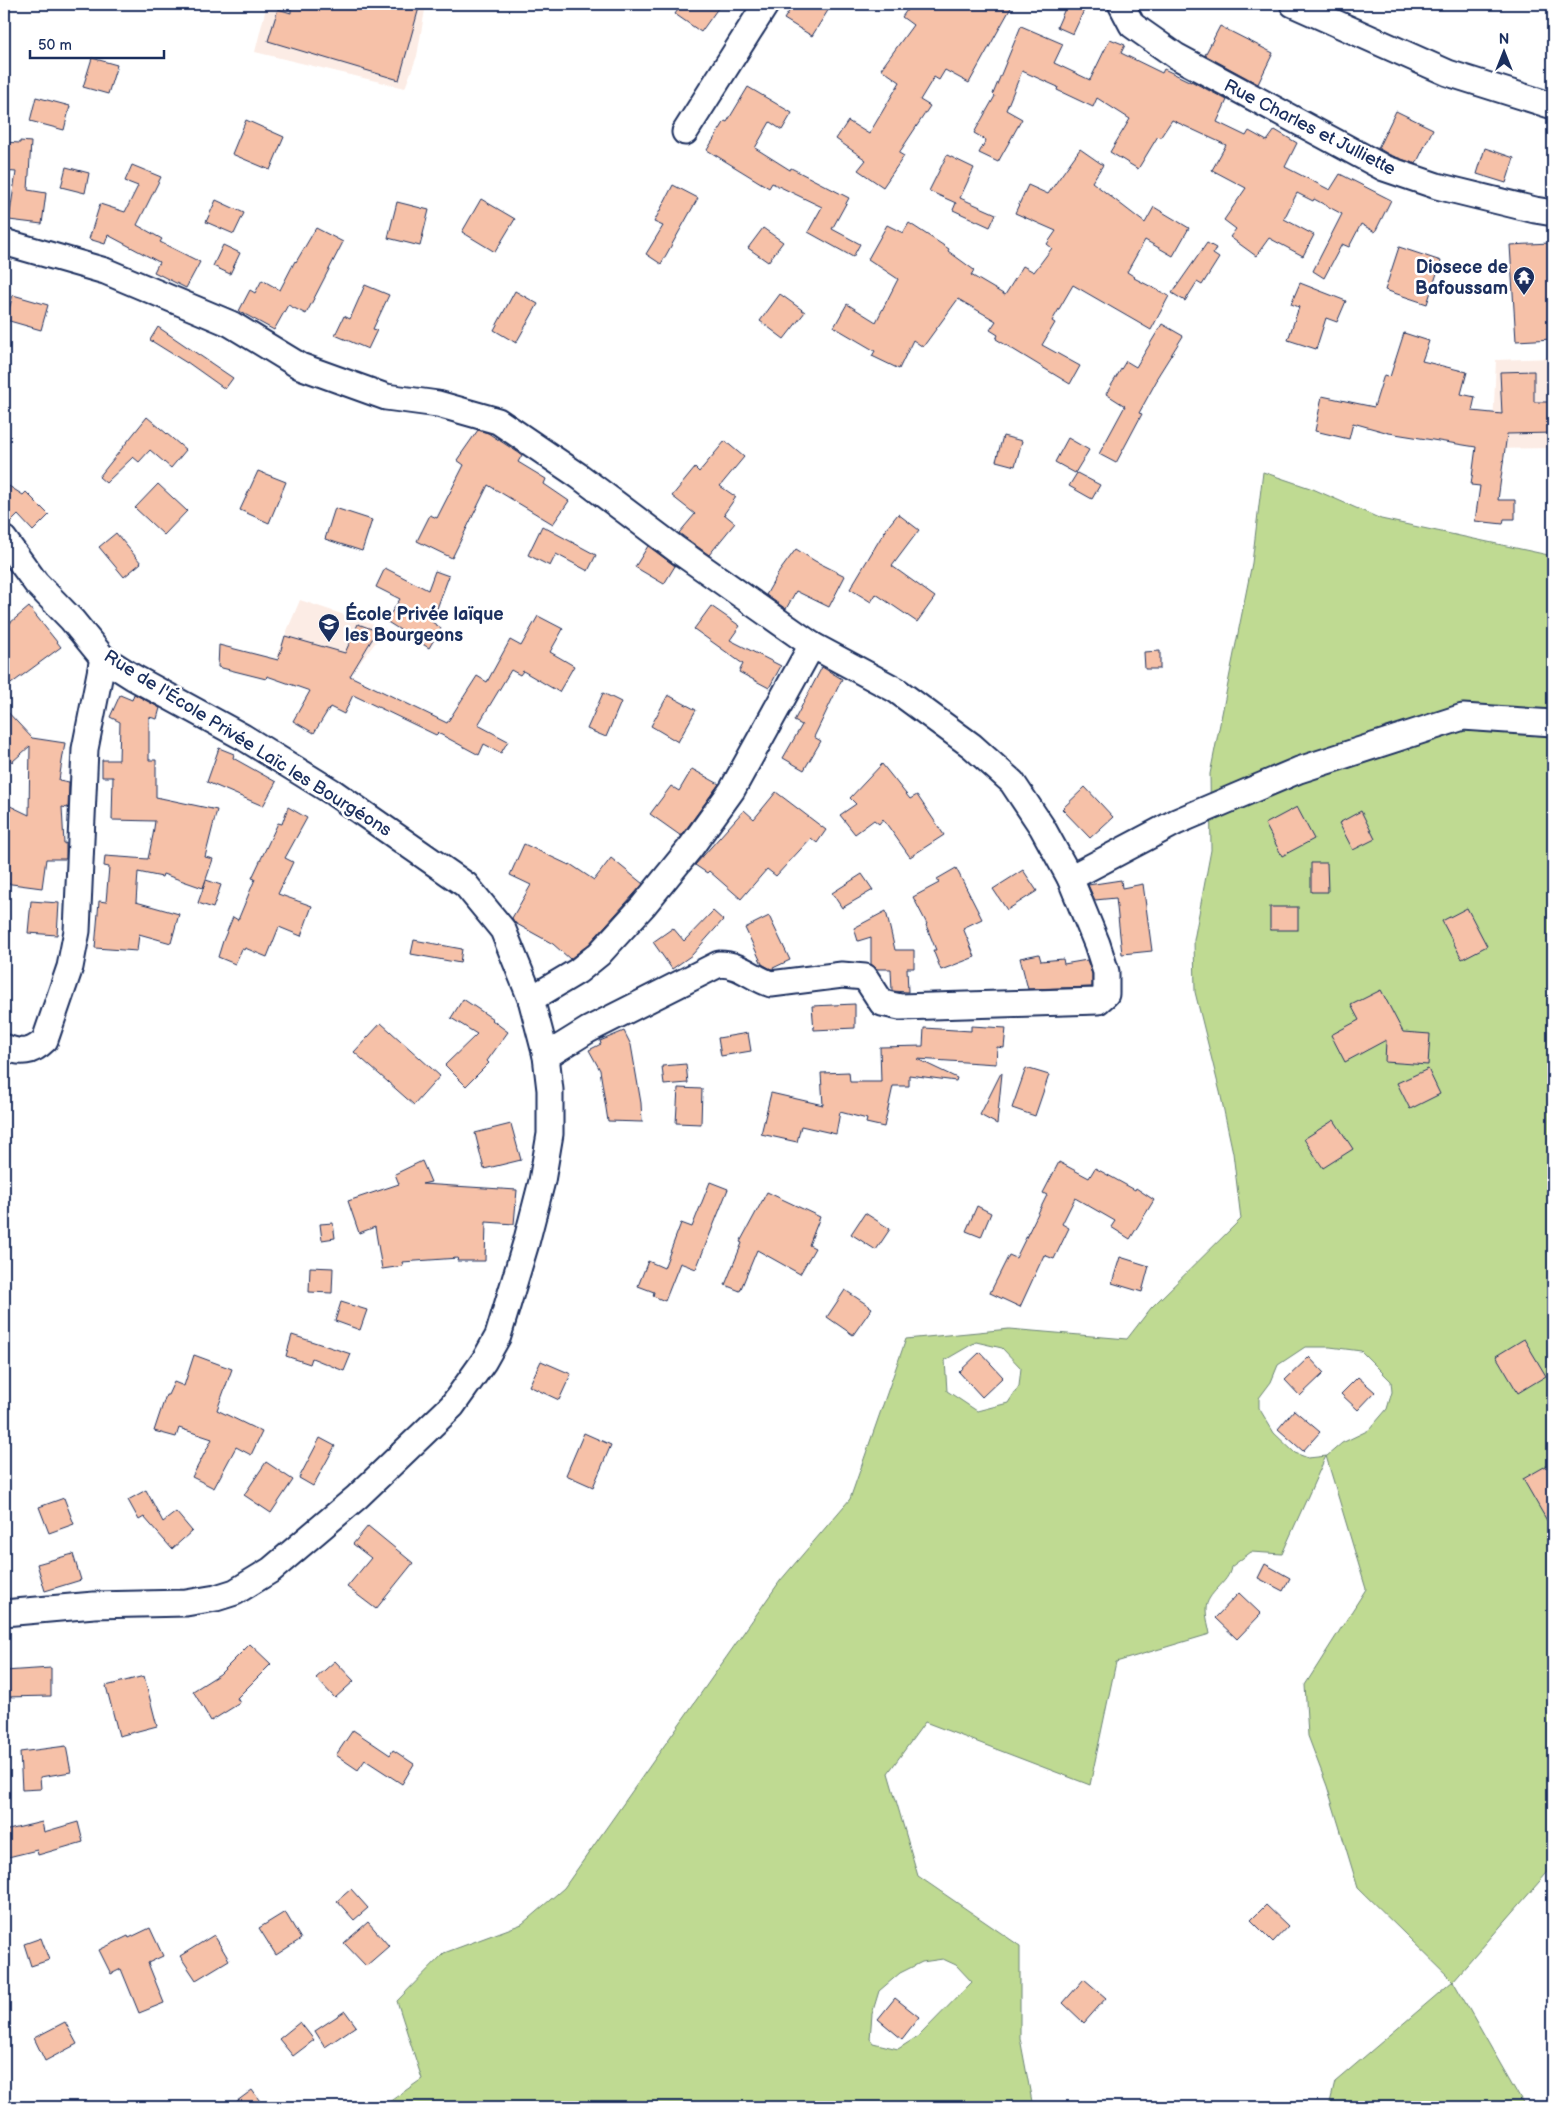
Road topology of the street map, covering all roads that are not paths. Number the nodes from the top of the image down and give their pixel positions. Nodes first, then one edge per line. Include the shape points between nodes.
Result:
1 (766, 4) edge
2 (1121, 4) edge
3 (1293, 4) edge
4 (1553, 106) edge
5 (685, 132) dead end
6 (1553, 212) edge
7 (4, 242) edge
8 (4, 539) edge
9 (812, 645) junction
10 (103, 658) junction
11 (1553, 723) edge
12 (1070, 878) junction
13 (531, 999) junction
14 (4, 1048) edge
15 (546, 1056) junction
16 (4, 1613) edge

1 - 5 street
2 - 6 street, Rue Charles et Julliette via 1132,25 1176,56 1384,168 1437,186
3 - 4 street via 1448,73
7 - 9 street via 114,274 231,324 308,369 386,397 438,404 498,421
8 - 10 street, Rue de l'École Privée Laïc les Bourgéons via 36,583
9 - 12 street via 896,690 993,764 1012,782
9 - 13 street via 732,790 692,847 599,954 578,971
10 - 13 street, Rue de l'École Privée Laïc les Bourgéons via 334,793 466,885 503,930
10 - 14 street via 85,749 77,931 73,955 46,1040 30,1051 18,1053
11 - 12 street via 1463,717 1299,770 1176,822
12 - 15 street via 1106,972 1106,994 1098,1001 900,1007 882,1003 865,977 842,976 771,984 736,965 719,964 588,1030
13 - 15 street, Rue de l'École Privée Laïc les Bourgéons
15 - 16 street, Rue de l'École Privée Laïc les Bourgéons via 550,1134 528,1234 498,1336 452,1406 310,1538 271,1570 235,1592 186,1603 94,1605

